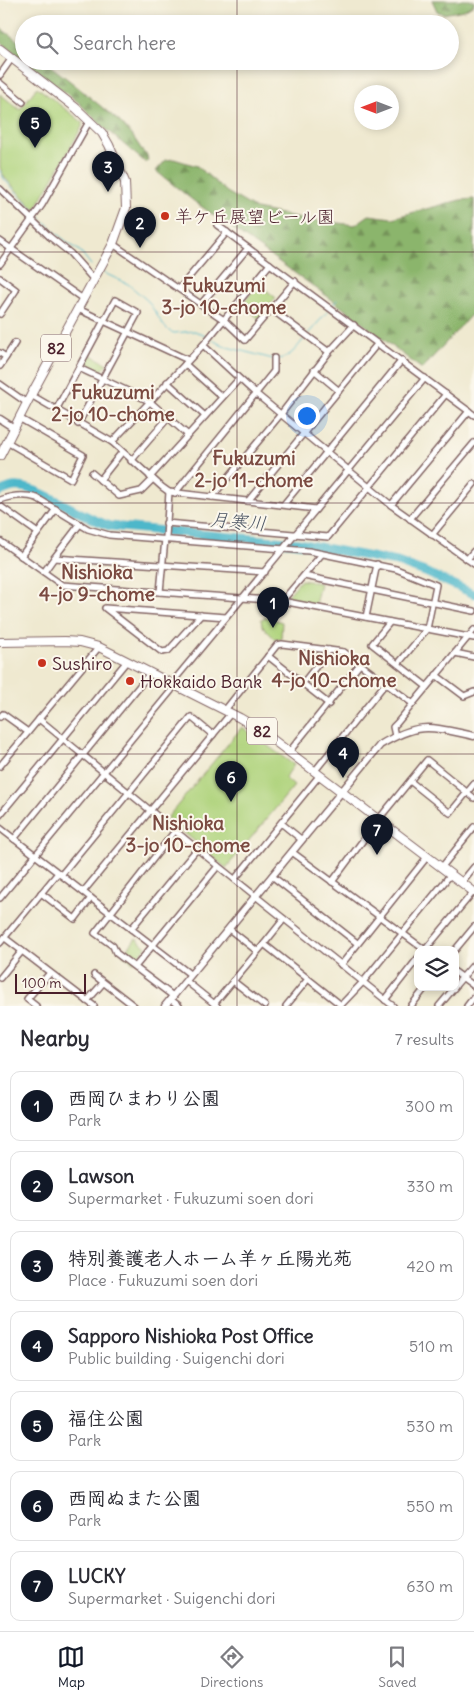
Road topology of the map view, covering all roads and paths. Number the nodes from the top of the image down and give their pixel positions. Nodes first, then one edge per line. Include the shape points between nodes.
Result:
1 (0, 49) edge
2 (12, 58) junction
3 (15, 60) edge
4 (27, 70) edge
5 (0, 75) edge
6 (0, 83) edge
7 (23, 102) dead end
8 (90, 120) junction
9 (0, 189) edge
10 (35, 216) junction
11 (217, 224) dead end
12 (227, 232) junction
13 (0, 241) edge
14 (113, 244) junction
15 (248, 248) junction
16 (11, 249) junction
17 (0, 264) edge
18 (270, 264) junction
19 (0, 278) edge
20 (94, 280) junction
21 (294, 281) junction
22 (179, 289) junction
23 (83, 299) junction
24 (201, 304) junction
25 (271, 309) junction
26 (78, 310) junction
27 (0, 314) edge
28 (224, 320) junction
29 (104, 322) junction
30 (354, 325) junction
31 (127, 332) junction
32 (15, 343) dead end
33 (204, 343) junction
34 (378, 343) junction
35 (329, 352) junction
36 (0, 353) edge
37 (6, 357) junction
38 (274, 360) dead end
39 (402, 360) junction
40 (187, 362) junction
41 (0, 366) edge
42 (79, 368) junction
43 (314, 370) junction
44 (425, 378) junction
45 (102, 379) junction
46 (239, 379) junction
47 (167, 382) junction
48 (0, 384) edge
49 (338, 390) junction
50 (255, 393) junction
51 (446, 394) junction
52 (222, 397) junction
53 (29, 399) junction
54 (150, 401) junction
55 (56, 410) junction
56 (469, 411) junction
57 (281, 414) junction
58 (474, 415) edge
59 (205, 416) junction
60 (19, 418) junction
61 (168, 418) junction
62 (2, 420) edge
63 (78, 424) junction
64 (0, 428) edge
65 (14, 428) junction
66 (304, 433) junction
67 (188, 435) junction
68 (7, 442) junction
69 (112, 442) junction
70 (473, 446) edge
71 (122, 452) junction
72 (327, 452) junction
73 (0, 456) edge
74 (131, 461) junction
75 (348, 469) junction
76 (92, 473) dead end
77 (151, 478) junction
78 (100, 480) junction
79 (474, 484) edge
80 (370, 487) junction
81 (169, 492) junction
82 (175, 493) junction
83 (212, 497) junction
84 (0, 500) edge
85 (248, 501) junction
86 (284, 504) junction
87 (391, 505) junction
88 (0, 506) edge
89 (56, 509) junction
90 (316, 509) junction
91 (410, 519) junction
92 (80, 524) junction
93 (167, 524) junction
94 (38, 533) junction
95 (432, 535) junction
96 (293, 536) junction
97 (166, 538) junction
98 (0, 541) edge
99 (283, 548) junction
100 (474, 551) edge
101 (322, 554) junction
102 (21, 556) junction
103 (54, 558) junction
104 (467, 559) junction
105 (377, 564) junction
106 (474, 564) edge
107 (162, 565) junction
108 (44, 572) junction
109 (265, 572) junction
110 (304, 576) junction
111 (371, 590) junction
112 (160, 592) junction
113 (242, 598) junction
114 (282, 601) junction
115 (433, 603) junction
116 (474, 611) edge
117 (201, 614) junction
118 (226, 617) junction
119 (366, 617) junction
120 (390, 622) junction
121 (427, 629) junction
122 (474, 630) edge
123 (471, 637) edge
124 (0, 642) edge
125 (99, 647) junction
126 (329, 650) junction
127 (455, 653) junction
128 (268, 656) junction
129 (474, 657) edge
130 (127, 661) junction
131 (360, 664) junction
132 (398, 664) junction
133 (150, 673) junction
134 (436, 675) junction
135 (303, 683) junction
136 (173, 684) junction
137 (385, 684) junction
138 (426, 686) junction
139 (474, 692) edge
140 (329, 704) junction
141 (412, 704) junction
142 (228, 712) junction
143 (0, 717) edge
144 (39, 719) junction
145 (28, 732) junction
146 (212, 735) junction
147 (395, 736) junction
148 (474, 736) edge
149 (63, 738) junction
150 (289, 752) junction
151 (83, 754) junction
152 (0, 766) edge
153 (104, 772) junction
154 (316, 774) junction
155 (410, 781) junction
156 (474, 784) edge
157 (129, 792) junction
158 (467, 792) junction
159 (341, 793) junction
160 (474, 798) edge
161 (151, 810) junction
162 (0, 815) edge
163 (378, 820) junction
164 (281, 823) junction
165 (474, 827) edge
166 (0, 828) edge
167 (175, 831) junction
168 (14, 839) junction
169 (302, 840) junction
170 (197, 849) junction
171 (292, 852) junction
172 (35, 856) junction
173 (427, 857) junction
174 (218, 866) junction
175 (474, 867) edge
176 (442, 868) junction
177 (59, 874) junction
178 (451, 874) junction
179 (272, 876) junction
180 (235, 879) junction
181 (332, 882) junction
182 (461, 882) junction
183 (83, 892) junction
184 (474, 892) edge
185 (41, 893) junction
186 (256, 896) junction
187 (0, 898) edge
188 (91, 898) junction
189 (110, 914) junction
190 (379, 917) junction
191 (284, 920) junction
192 (474, 927) edge
193 (229, 929) junction
194 (132, 930) junction
195 (402, 934) junction
196 (5, 938) junction
197 (0, 943) edge
198 (357, 943) junction
199 (264, 944) junction
200 (152, 946) junction
201 (458, 946) edge
202 (257, 951) junction
203 (22, 952) junction
204 (414, 963) edge
205 (474, 964) edge
206 (341, 965) junction
207 (134, 967) junction
208 (50, 973) junction
209 (94, 975) dead end
210 (191, 975) junction
211 (459, 975) edge
212 (0, 978) edge
213 (463, 978) junction
214 (308, 979) junction
215 (186, 981) junction
216 (233, 981) junction
217 (363, 982) junction
218 (459, 982) edge
219 (103, 983) junction
220 (474, 986) edge
221 (423, 991) edge
222 (452, 991) edge
223 (474, 997) edge
224 (172, 998) junction
225 (385, 1000) junction
226 (88, 1001) junction
227 (216, 1005) edge
228 (36, 1006) edge
229 (94, 1006) edge
230 (134, 1006) edge
231 (165, 1006) edge
232 (179, 1006) edge
233 (265, 1006) edge
234 (286, 1006) edge
235 (340, 1006) edge
236 (393, 1006) edge
237 (411, 1006) edge
238 (439, 1006) edge
239 (467, 1006) edge

1 - 2 main road, 82
2 - 3 main road, 82
2 - 5 street
4 - 8 main road, 82
6 - 7 street
8 - 10 street
8 - 14 main road, 82 via 109,145 125,182 126,208
9 - 10 street
10 - 16 street
10 - 20 street
11 - 12 street
12 - 15 street
12 - 22 street
13 - 16 street
14 - 20 main road, 82
14 - 22 street
15 - 18 street
15 - 24 street
16 - 17 street
16 - 23 street
18 - 21 street
18 - 28 street
19 - 27 street via 16,290
20 - 23 main road, 82
21 - 25 street
21 - 30 street
22 - 24 street
23 - 26 main road, 82
24 - 28 street
25 - 28 street via 245,340
25 - 35 street
26 - 29 street
26 - 53 main road, 82
28 - 33 street
29 - 31 street
29 - 31 street via 115,300 138,313
29 - 42 street
30 - 34 street
30 - 35 street
31 - 40 street
31 - 45 street
32 - 37 street
33 - 40 street
33 - 46 street
34 - 39 street
34 - 49 street
35 - 43 street
36 - 37 street
37 - 41 street
38 - 50 street via 274,371
39 - 44 street
39 - 72 street
40 - 47 street
40 - 52 street
42 - 45 street
42 - 55 street
43 - 49 street
43 - 57 street
44 - 51 street
44 - 75 street
45 - 54 street
45 - 63 street
46 - 50 street
46 - 52 street
47 - 54 street
47 - 59 street
48 - 53 street
49 - 66 street
50 - 57 street
50 - 82 street
51 - 56 street
51 - 80 street
52 - 59 street
53 - 55 street
53 - 60 main road, 82
54 - 61 street
54 - 69 street
55 - 63 street
56 - 58 street
56 - 87 street
57 - 66 street
57 - 83 street
59 - 67 street
60 - 65 main road, 82
60 - 68 street via 83,456 70,479
61 - 67 street
61 - 74 street
62 - 64 street
62 - 65 street
63 - 69 street
65 - 68 main road, 82
66 - 72 street
66 - 85 street
67 - 77 street
68 - 73 main road, 82
69 - 71 street
70 - 91 street
71 - 74 street
71 - 78 street
72 - 75 street
72 - 86 street
74 - 77 street
75 - 80 street
75 - 90 street
76 - 78 street
77 - 78 street via 141,491 120,496
77 - 81 street
79 - 95 street
80 - 87 street
80 - 96 street via 328,537
81 - 82 street
81 - 93 street
82 - 83 street
83 - 85 street
84 - 89 street via 19,494
85 - 86 street
86 - 90 street
87 - 91 street
88 - 94 street
89 - 92 street
89 - 94 street
90 - 96 street
91 - 95 street
92 - 97 street via 109,535
92 - 103 street
93 - 96 street
93 - 97 street
94 - 102 street
95 - 104 street
96 - 99 street
97 - 99 street
97 - 107 street
98 - 102 street
99 - 101 street
99 - 109 street
100 - 104 street
101 - 105 street
101 - 110 street
102 - 108 street
103 - 107 street
103 - 108 street
104 - 106 street
105 - 111 street
105 - 115 street via 396,568 436,585
107 - 109 street
107 - 112 street
108 - 112 street via 62,585
109 - 113 street
110 - 111 street
110 - 114 street
111 - 115 street
111 - 119 street
112 - 113 street
113 - 114 street
113 - 118 street
114 - 119 street
115 - 116 street
115 - 121 street
117 - 117 street via 124,609 105,608 162,652 168,651
117 - 118 street
118 - 136 street
119 - 120 street
120 - 121 street
120 - 132 street via 372,644
121 - 123 street
121 - 132 street
122 - 123 street
123 - 127 street
124 - 125 main road, 82 via 65,641
125 - 130 main road, 82
125 - 144 street
126 - 128 street via 282,644
126 - 131 street via 344,652
126 - 135 street
127 - 129 street
127 - 134 street
128 - 135 street
128 - 142 street
130 - 133 main road, 82
130 - 149 street
131 - 137 street
131 - 140 street
132 - 138 street
133 - 136 main road, 82
133 - 151 street
134 - 138 street
134 - 139 street via 464,696
135 - 140 street
136 - 142 main road, 82
136 - 153 street via 171,691
137 - 141 street
137 - 154 street
138 - 141 street
140 - 150 street
141 - 147 street via 393,728
142 - 146 street
142 - 150 main road, 82 via 250,723
143 - 145 street via 3,714
144 - 145 street
144 - 149 street
145 - 152 street
146 - 157 street via 191,717
146 - 161 street
147 - 148 street via 425,727
147 - 159 street via 380,745
149 - 151 street
149 - 162 street
150 - 154 main road, 82
151 - 153 street
151 - 168 street
153 - 157 street
153 - 172 street
154 - 159 main road, 82
154 - 164 street
155 - 158 street via 427,760
155 - 158 street via 450,813
155 - 163 street
156 - 158 street
157 - 161 street
157 - 177 street
158 - 160 street
159 - 163 main road, 82
159 - 169 street
161 - 167 street
161 - 183 street
163 - 173 main road, 82
163 - 181 street
164 - 169 street
164 - 180 street
165 - 176 street
166 - 168 street
167 - 170 street
167 - 189 street
168 - 172 street
169 - 171 street
170 - 174 street
170 - 194 street
171 - 179 street
171 - 181 street
172 - 177 street
172 - 187 street
173 - 176 main road, 82
173 - 190 street
174 - 180 street
174 - 200 street
175 - 182 street
176 - 178 main road, 82
177 - 183 street
177 - 185 street
178 - 182 main road, 82
178 - 195 street
179 - 186 street
179 - 198 street
180 - 186 street
181 - 190 street
182 - 184 main road, 82
183 - 188 street
184 - 195 street via 424,950
185 - 188 street via 75,919
185 - 196 street
186 - 191 street
186 - 193 street
188 - 189 street
189 - 194 street
189 - 207 street via 95,933
190 - 195 street
190 - 198 street
191 - 199 street
191 - 206 street
192 - 201 street
193 - 202 street
193 - 210 street
194 - 200 street
195 - 217 street
196 - 197 street
196 - 203 street
198 - 206 street
199 - 202 street
199 - 214 street
200 - 207 street
200 - 210 street
202 - 216 street
203 - 208 street
203 - 212 street
204 - 225 street
205 - 213 street
206 - 217 street
207 - 224 street
208 - 226 street
208 - 228 street via 27,999
209 - 219 street
210 - 215 street
211 - 213 street
213 - 218 street
213 - 220 street
214 - 234 street
214 - 235 street
215 - 224 street
215 - 227 street
216 - 227 street
216 - 233 street
217 - 225 street
217 - 235 street
219 - 226 street
219 - 230 street
221 - 237 street
222 - 238 street
223 - 239 street
224 - 231 street
224 - 232 street
225 - 236 street
226 - 229 street

